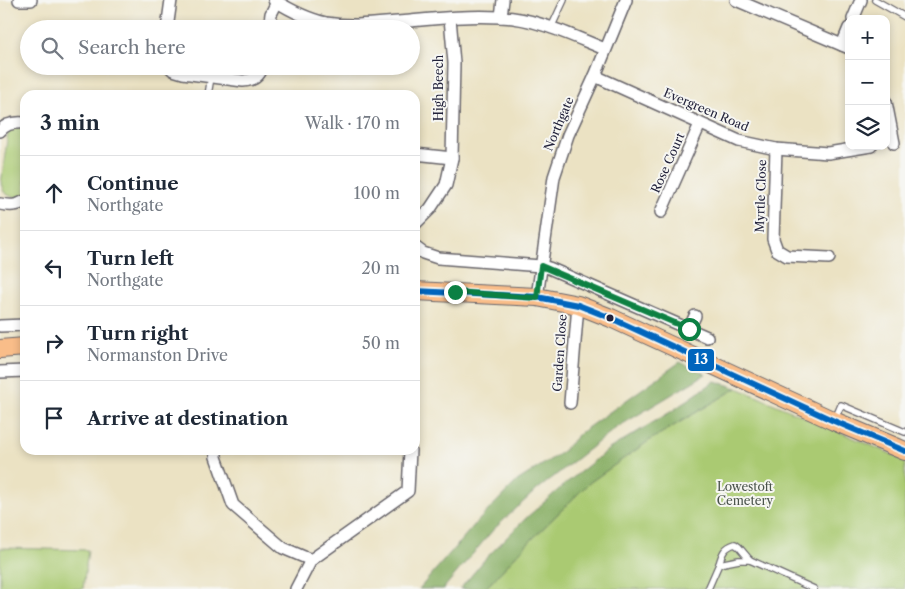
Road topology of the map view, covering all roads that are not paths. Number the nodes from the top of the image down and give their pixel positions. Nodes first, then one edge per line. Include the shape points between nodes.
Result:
1 (19, 0) edge
2 (31, 0) edge
3 (171, 0) edge
4 (503, 0) edge
5 (564, 0) edge
6 (626, 0) edge
7 (736, 0) edge
8 (861, 0) edge
9 (875, 0) edge
10 (276, 1) edge
11 (855, 15) edge
12 (502, 17) junction
13 (905, 17) edge
14 (450, 18) junction
15 (168, 20) edge
16 (270, 20) edge
17 (317, 20) edge
18 (420, 21) edge
19 (551, 28) junction
20 (845, 46) edge
21 (605, 49) junction
22 (202, 75) edge
23 (259, 75) edge
24 (211, 76) junction
25 (596, 76) junction
26 (209, 90) edge
27 (887, 105) edge
28 (20, 124) edge
29 (700, 124) junction
30 (0, 131) edge
31 (895, 142) edge
32 (776, 149) junction
33 (846, 150) edge
34 (420, 155) edge
35 (452, 158) junction
36 (20, 203) edge
37 (0, 204) edge
38 (661, 212) dead end
39 (420, 219) edge
40 (420, 251) edge
41 (829, 258) dead end
42 (541, 266) junction
43 (420, 291) edge
44 (537, 298) junction
45 (578, 305) junction
46 (695, 316) dead end
47 (20, 325) edge
48 (0, 326) edge
49 (689, 329) junction
50 (707, 338) dead end
51 (20, 347) edge
52 (0, 349) edge
53 (20, 371) edge
54 (0, 372) edge
55 (570, 403) dead end
56 (834, 421) junction
57 (905, 432) edge
58 (905, 451) edge
59 (216, 455) edge
60 (410, 455) edge
61 (311, 560) junction
62 (750, 560) junction
63 (719, 564) junction
64 (296, 589) edge
65 (708, 589) edge
66 (814, 589) edge

1 - 2 street
3 - 15 street
4 - 12 street
5 - 19 lane
6 - 21 street, Northgate
7 - 20 street
8 - 11 street
9 - 13 lane
10 - 16 street
10 - 17 street
12 - 14 street
12 - 19 street
14 - 18 street
14 - 35 street, High Beech via 454,63
19 - 21 street
21 - 25 street, Northgate
22 - 24 street
23 - 24 street via 243,81
24 - 26 lane
25 - 29 street, Evergreen Road
25 - 42 street, Northgate via 568,135 554,177
27 - 31 street
28 - 30 street via 11,123
29 - 32 street, Evergreen Road via 739,141
29 - 38 street, Rose Court
32 - 33 street, Evergreen Road via 828,153
32 - 41 street, Myrtle Close via 773,239 777,250 787,256
34 - 35 street
35 - 39 street, High Beech via 446,185
36 - 37 street
40 - 42 street via 438,258
42 - 44 street, Northgate
42 - 49 street
43 - 44 main road
44 - 45 main road
45 - 55 street, Garden Close
45 - 56 main road via 708,361
46 - 49 street
47 - 48 street
49 - 50 street
51 - 52 main road
53 - 54 street
56 - 57 lane via 841,405
56 - 58 main road
59 - 61 street via 233,506 283,548
60 - 61 street via 408,491
61 - 64 street
62 - 63 lane
62 - 63 lane via 735,544 724,550
62 - 66 lane
63 - 65 lane

